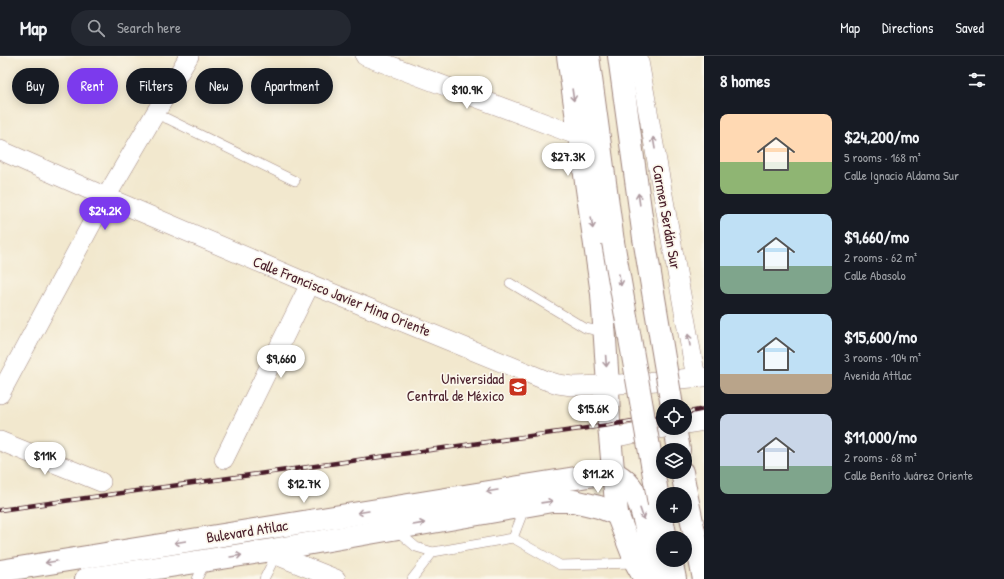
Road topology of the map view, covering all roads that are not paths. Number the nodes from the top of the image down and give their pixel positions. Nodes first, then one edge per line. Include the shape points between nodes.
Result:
1 (189, 56) edge
2 (365, 56) edge
3 (568, 56) edge
4 (588, 56) edge
5 (619, 56) edge
6 (638, 56) edge
7 (155, 114) junction
8 (579, 136) junction
9 (0, 150) edge
10 (295, 181) dead end
11 (106, 197) junction
12 (510, 283) dead end
13 (310, 284) junction
14 (604, 332) junction
15 (700, 378) edge
16 (608, 385) junction
17 (0, 394) edge
18 (671, 399) edge
19 (656, 430) edge
20 (611, 438) junction
21 (0, 441) edge
22 (224, 459) dead end
23 (613, 472) junction
24 (683, 479) edge
25 (101, 482) dead end
26 (525, 496) junction
27 (617, 514) junction
28 (394, 529) junction
29 (665, 531) edge
30 (513, 538) junction
31 (433, 552) junction
32 (271, 553) junction
33 (672, 567) edge
34 (199, 570) edge
35 (0, 571) edge
36 (641, 571) edge
37 (86, 579) edge
38 (264, 579) edge
39 (336, 579) edge
40 (412, 579) edge
41 (655, 579) edge
42 (675, 579) edge
43 (704, 579) edge

1 - 7 street
2 - 8 street
3 -> 8 main road
4 -> 29 main road, bridge via 613,242
18 -> 5 main road, bridge via 644,238
15 -> 6 street, Carmen Serdán Sur
7 - 10 lane
7 - 11 street
8 -> 14 main road via 602,294
9 - 11 street, Calle Francisco Javier Mina Oriente
11 - 13 street, Calle Francisco Javier Mina Oriente
11 - 17 street
12 - 14 lane via 585,328
13 - 16 street, Calle Francisco Javier Mina Oriente via 546,380 572,386
13 - 22 street
14 -> 16 main road
15 - 16 street, Calle Francisco Javier Mina Oriente
16 - 20 main road
19 - 20 street
20 - 23 main road
21 - 25 street
23 - 26 main road, Bulevard Atilac
23 - 27 main road
23 -> 41 main road via 622,477 634,492 644,520
24 - 43 main road
26 -> 27 main road, Bulevard Atilac via 552,501 574,501
28 -> 26 main road, Bulevard Atilac
26 - 30 lane
26 -> 35 main road, Bulevard Atilac
27 - 36 main road
28 - 31 lane via 416,547
28 - 32 main road, Bulevard Atilac
30 - 31 lane
30 - 36 lane via 560,565
31 - 40 lane
34 -> 32 main road, Bulevard Atilac
32 - 38 lane
32 - 39 street
33 - 42 main road
34 - 37 main road, Bulevard Atilac

